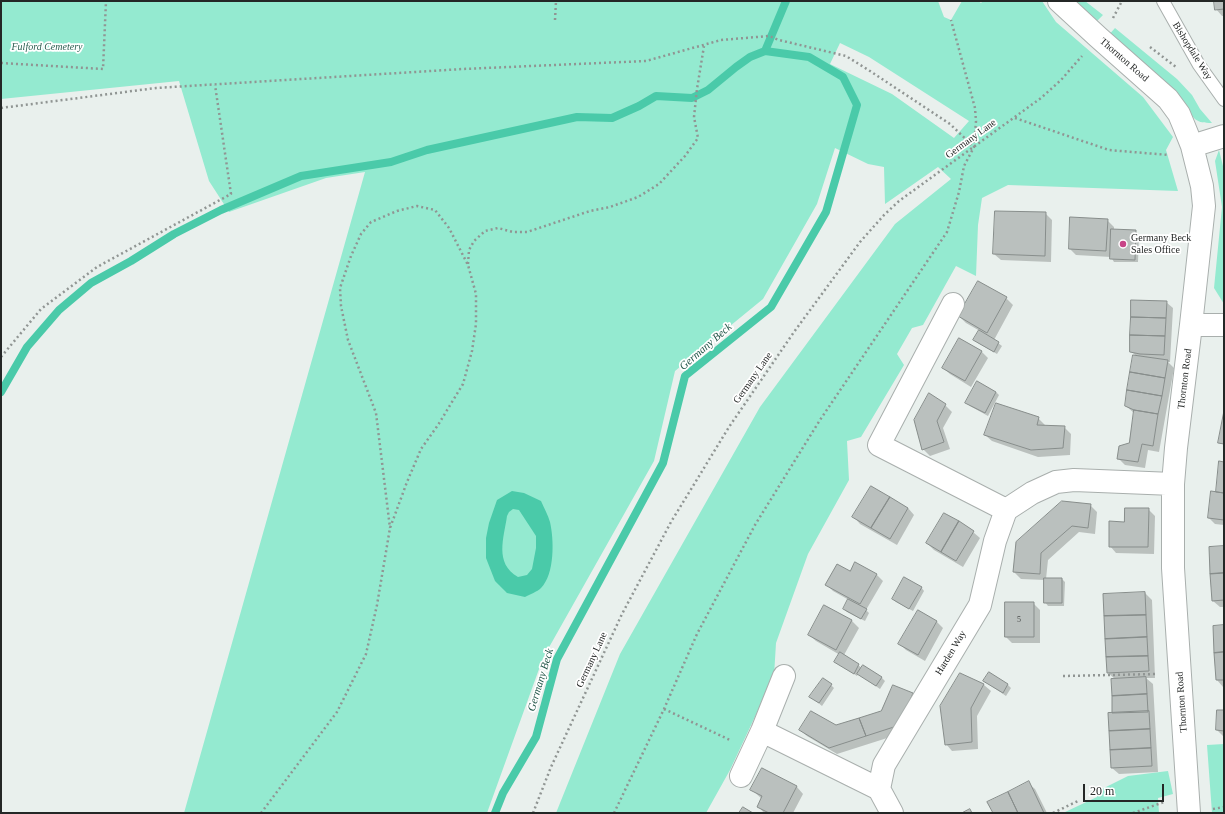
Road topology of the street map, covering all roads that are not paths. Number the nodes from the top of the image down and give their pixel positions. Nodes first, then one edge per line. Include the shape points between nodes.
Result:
1 (1059, 1) edge
2 (1163, 1) edge
3 (1224, 100) edge
4 (1224, 136) edge
5 (1192, 146) junction
6 (953, 304) dead end
7 (1191, 325) junction
8 (1224, 325) edge
9 (1173, 484) junction
10 (1006, 510) junction
11 (784, 676) dead end
12 (757, 740) junction
13 (741, 776) dead end
14 (879, 790) junction
15 (892, 813) edge
16 (1189, 813) edge

1 - 5 street, Thornton Road via 1168,99 1179,114
2 - 3 lane, Bishopdale Way via 1199,65
4 - 5 street
5 - 7 street, Thornton Road via 1204,206
6 - 10 street via 879,445
7 - 8 street
7 - 9 street, Thornton Road
9 - 10 street via 1074,480 1056,482 1032,493
9 - 16 street, Thornton Road via 1173,568
10 - 14 street, Harden Way via 995,541 980,605 884,765
11 - 12 street
12 - 13 street
12 - 14 street via 852,775
14 - 15 street

